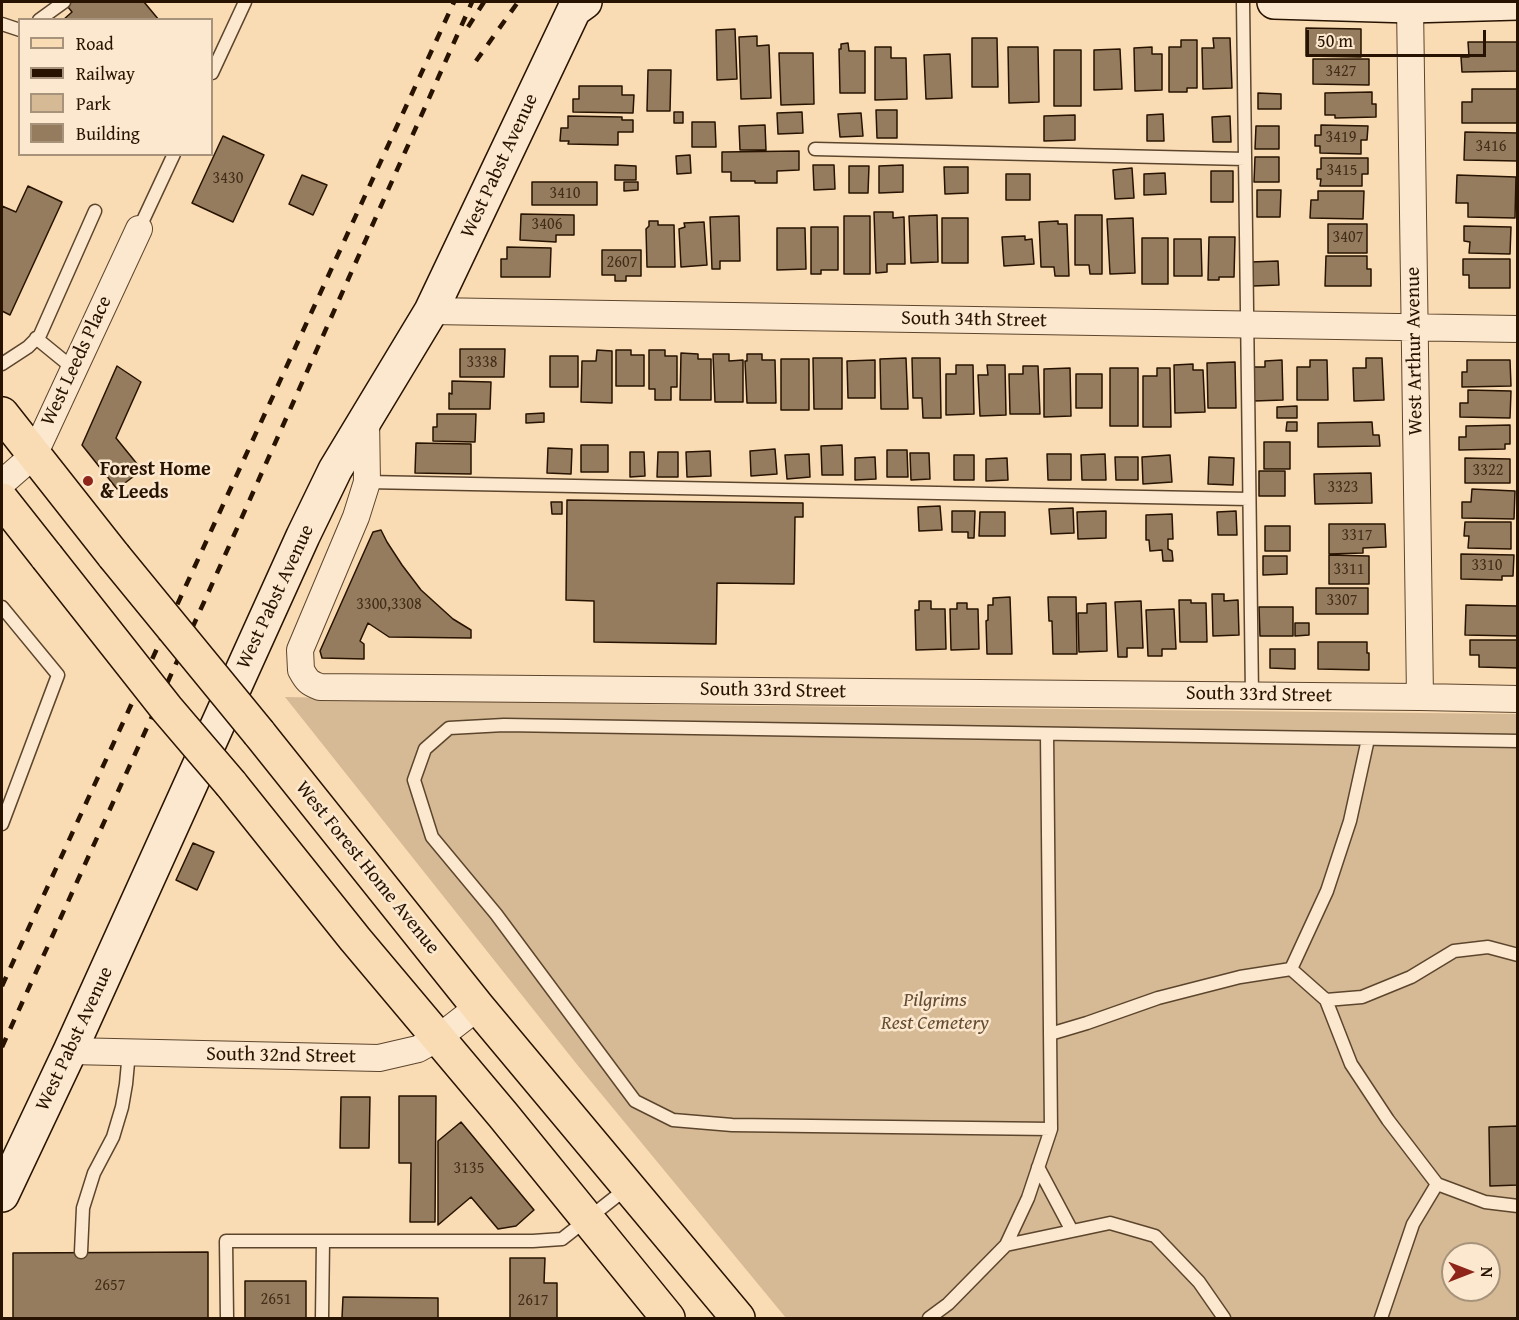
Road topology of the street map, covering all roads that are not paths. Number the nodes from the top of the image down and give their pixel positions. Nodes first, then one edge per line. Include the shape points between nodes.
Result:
1 (64, 2) edge
2 (245, 2) edge
3 (1243, 2) edge
4 (1274, 2) edge
5 (1518, 3) edge
6 (579, 6) edge
7 (1410, 6) junction
8 (42, 18) edge
9 (2, 24) edge
10 (18, 29) edge
11 (213, 71) edge
12 (815, 149) dead end
13 (173, 156) edge
14 (1245, 159) junction
15 (95, 211) dead end
16 (139, 229) joint
17 (431, 311) junction
18 (1246, 325) junction
19 (1414, 328) junction
20 (1518, 329) edge
21 (36, 338) junction
22 (2, 364) edge
23 (74, 369) junction
24 (366, 418) junction
25 (8, 426) edge
26 (34, 455) junction
27 (367, 482) junction
28 (2, 483) edge
29 (1249, 499) junction
30 (2, 500) edge
31 (2, 607) edge
32 (1252, 695) junction
33 (1420, 697) junction
34 (1518, 699) edge
35 (1047, 734) junction
36 (1368, 739) junction
37 (1518, 741) edge
38 (2, 824) edge
39 (1518, 955) edge
40 (1291, 969) junction
41 (1326, 1000) junction
42 (478, 1007) junction
43 (1050, 1034) junction
44 (438, 1038) junction
45 (70, 1051) junction
46 (129, 1053) junction
47 (1051, 1129) junction
48 (1038, 1167) junction
49 (1437, 1184) junction
50 (628, 1187) junction
51 (2, 1196) edge
52 (1518, 1206) edge
53 (588, 1219) junction
54 (1072, 1231) junction
55 (323, 1241) junction
56 (1006, 1245) junction
57 (81, 1252) dead end
58 (226, 1318) edge
59 (322, 1318) edge
60 (668, 1318) edge
61 (738, 1318) edge
62 (929, 1318) edge
63 (1224, 1318) edge
64 (1381, 1318) edge

1 - 8 lane
2 - 11 lane
3 - 14 lane
4 - 7 street
5 - 7 street
6 - 17 street, West Pabst Avenue
7 - 19 street, West Arthur Avenue
9 - 10 lane
12 - 14 lane
13 - 16 lane
14 - 18 lane
15 - 21 lane
16 - 23 street, West Leeds Place
17 - 18 street, South 34th Street
17 - 24 street, West Pabst Avenue
18 - 19 street, South 34th Street
18 - 29 lane
19 - 20 street, South 34th Street
19 - 33 street, West Arthur Avenue
21 - 22 lane
21 - 23 lane
23 - 26 street, West Leeds Place
24 - 27 street, South 33rd Street
24 - 45 street, West Pabst Avenue via 303,536
25 - 26 main road, West Forest Home Avenue
26 - 28 street, West Leeds Place
26 - 42 main road, West Forest Home Avenue, bridge
27 - 29 lane
27 - 32 street, South 33rd Street via 300,650 302,673 320,687
29 - 32 lane
30 - 44 main road, bridge via 167,709
31 - 38 lane via 58,675
32 - 33 street, South 33rd Street
33 - 34 street, South 33rd Street
35 - 36 lane
35 - 43 lane
35 - 47 lane via 504,724 449,728 425,749 414,780 432,837 496,914 635,1101 673,1120 732,1125
36 - 37 lane
36 - 40 lane via 1350,821 1327,891
39 - 41 lane via 1488,947 1454,951 1411,977 1362,997
40 - 41 lane
40 - 43 lane via 1240,977 1158,998
41 - 49 lane via 1351,1064
42 - 44 street, South 32nd Street
42 - 50 main road, West Forest Home Avenue
43 - 47 lane
44 - 46 street, South 32nd Street via 417,1049 380,1058
44 - 53 main road
45 - 46 street, South 32nd Street
45 - 51 street, West Pabst Avenue
46 - 57 lane via 123,1107 83,1208
47 - 48 lane
48 - 54 lane
48 - 56 lane
49 - 52 lane via 1485,1202
49 - 64 lane via 1413,1224
50 - 53 lane
50 - 61 main road, West Forest Home Avenue
53 - 55 lane via 562,1239
53 - 60 main road
54 - 56 lane
54 - 63 lane via 1110,1223 1155,1236 1198,1282
55 - 58 lane via 226,1240
55 - 59 lane
56 - 62 lane

